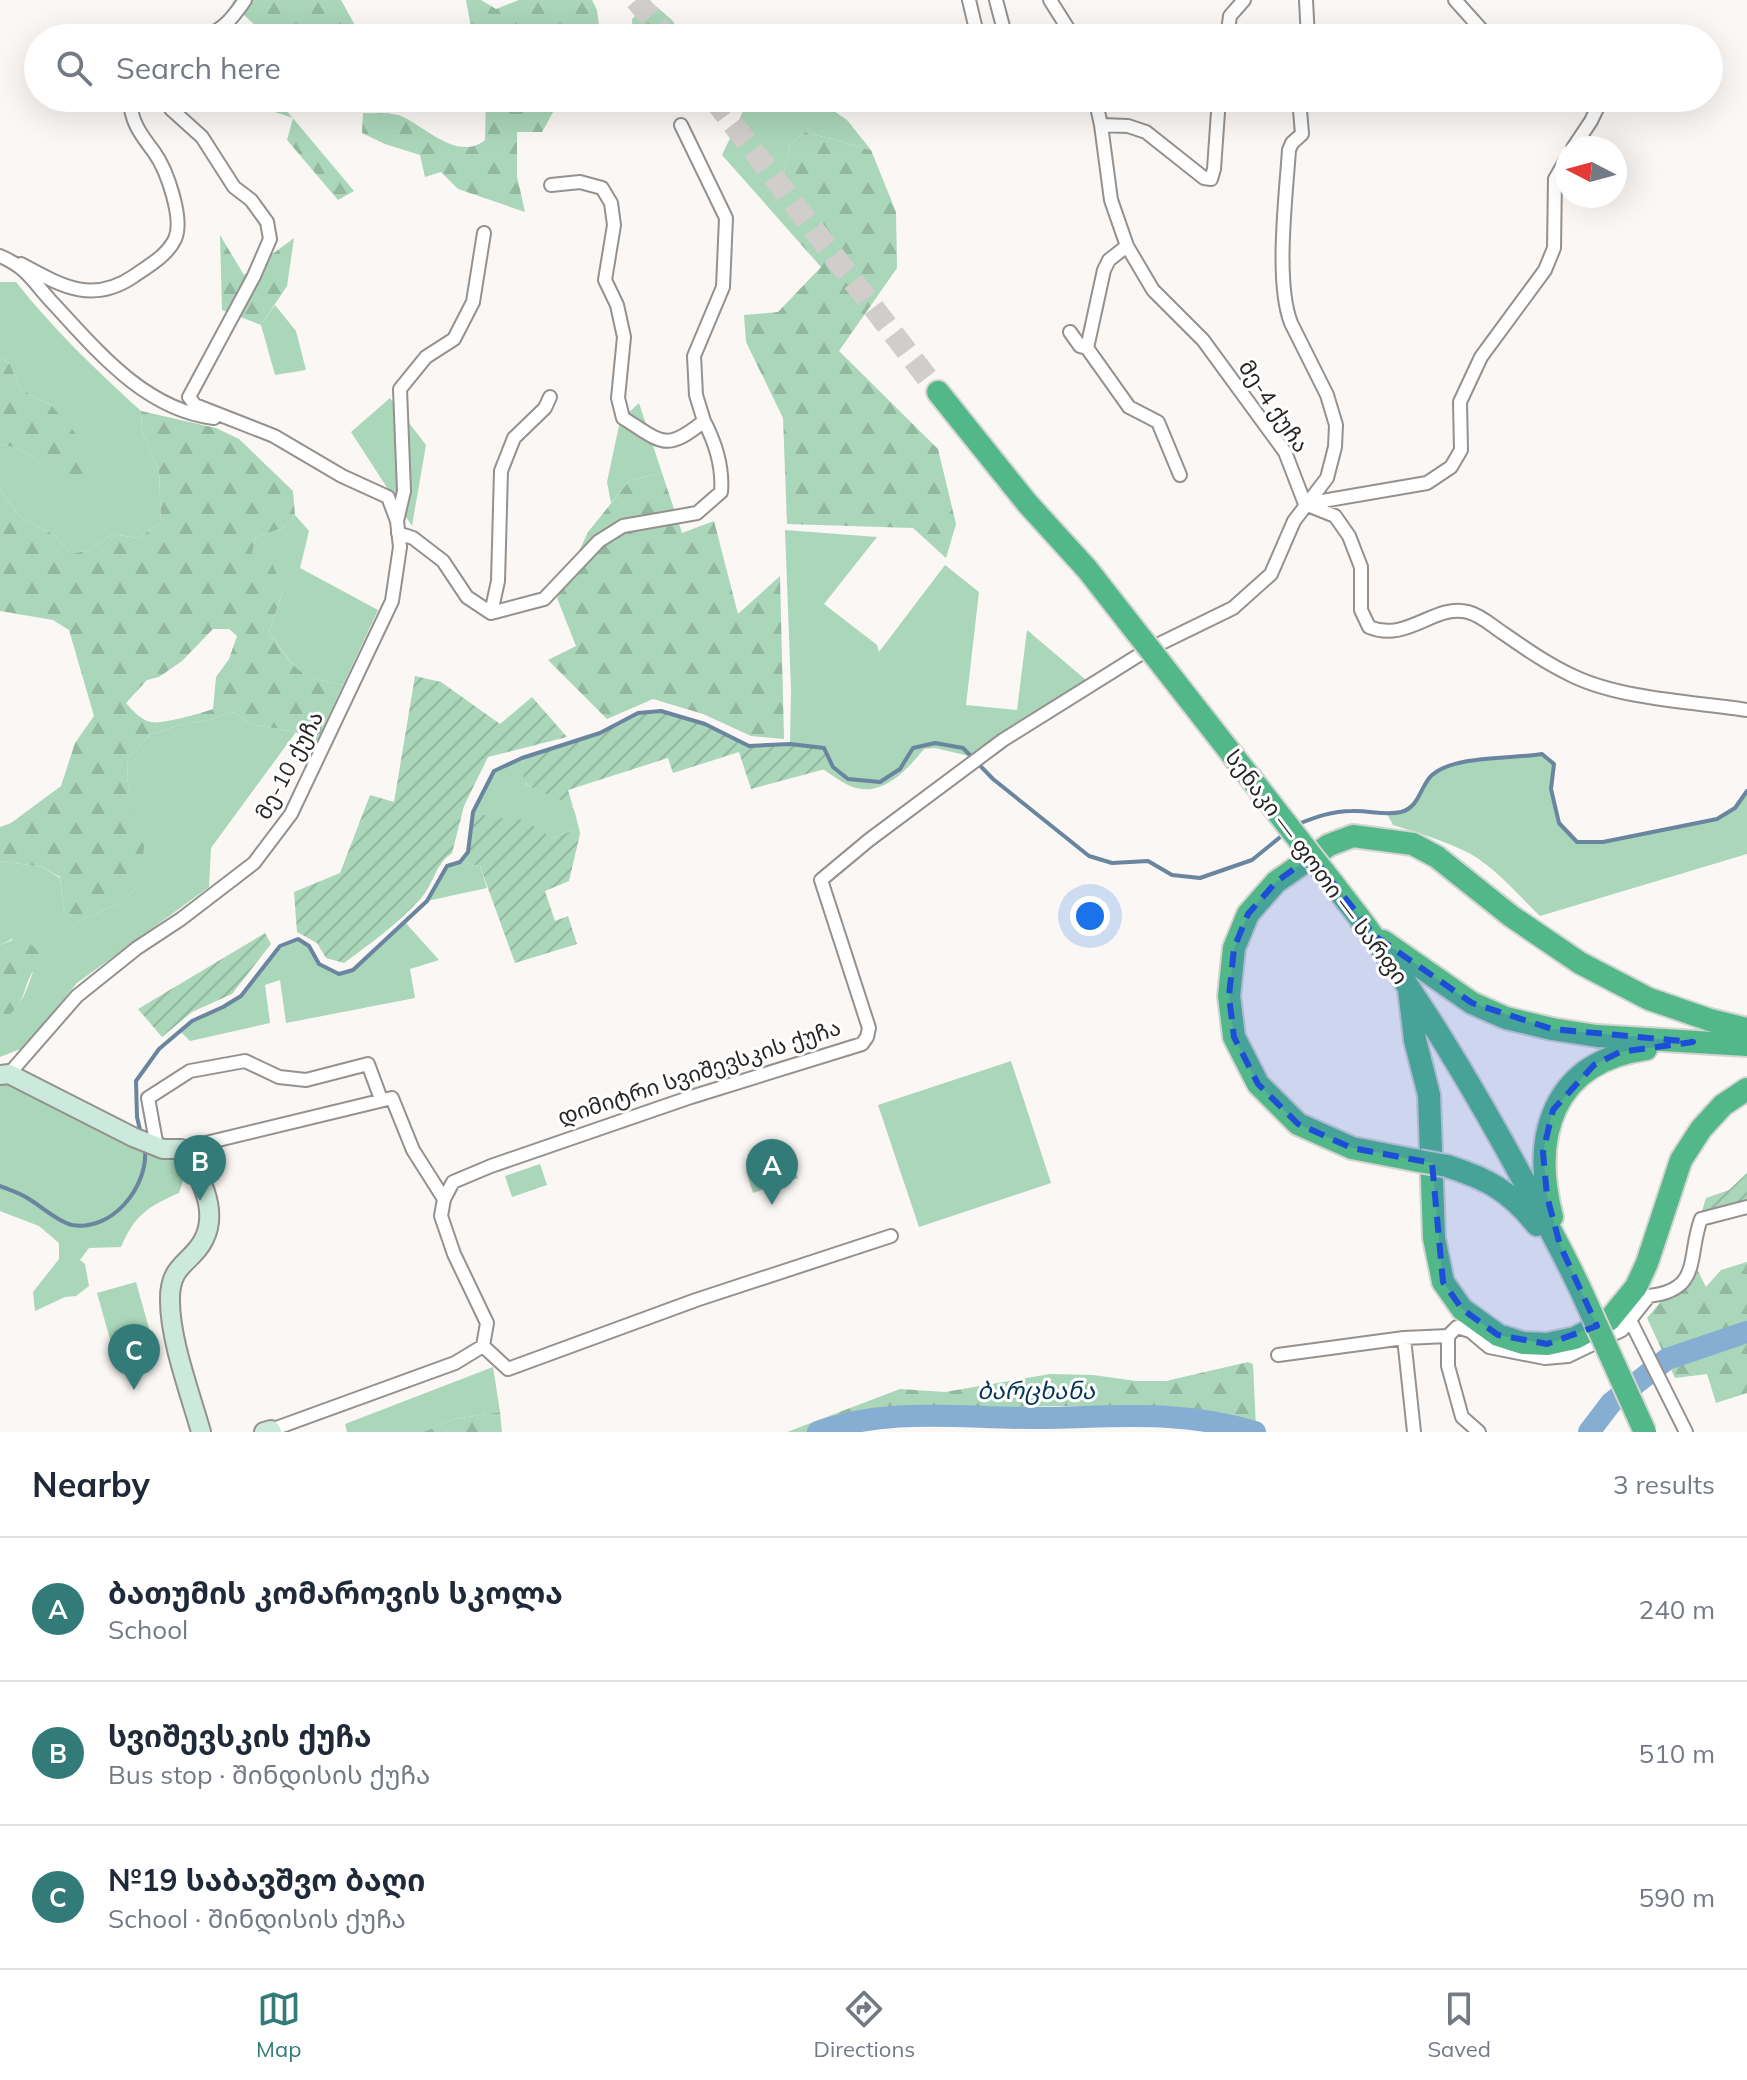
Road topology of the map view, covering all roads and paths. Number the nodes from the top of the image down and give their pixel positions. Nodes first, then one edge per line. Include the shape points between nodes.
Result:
1 (245, 0) edge
2 (969, 0) edge
3 (996, 0) edge
4 (1050, 0) edge
5 (1244, 0) edge
6 (1306, 0) edge
7 (1455, 0) edge
8 (227, 24) edge
9 (975, 24) edge
10 (1002, 24) edge
11 (1065, 24) edge
12 (1229, 24) edge
13 (1307, 24) edge
14 (1476, 24) edge
15 (132, 112) edge
16 (174, 112) edge
17 (1098, 112) edge
18 (1218, 112) edge
19 (1300, 112) edge
20 (1595, 112) edge
21 (681, 125) dead end
22 (1101, 125) junction
23 (1581, 136) edge
24 (1555, 179) edge
25 (551, 185) dead end
26 (484, 233) dead end
27 (1127, 246) junction
28 (0, 256) edge
29 (21, 264) junction
30 (1070, 332) dead end
31 (1087, 348) junction
32 (938, 392) tunnel mouth
33 (550, 397) dead end
34 (233, 420) junction
35 (704, 421) junction
36 (1180, 475) dead end
37 (1305, 504) junction
38 (398, 527) junction
39 (491, 613) junction
40 (1747, 710) edge
41 (1375, 936) junction
42 (1409, 989) junction
43 (1747, 1029) edge
44 (1693, 1042) junction
45 (1747, 1045) edge
46 (4, 1075) edge
47 (1747, 1089) edge
48 (381, 1099) junction
49 (146, 1143) junction
50 (181, 1149) junction
51 (444, 1199) junction
52 (1747, 1207) edge
53 (891, 1236) dead end
54 (1560, 1245) junction
55 (1573, 1273) junction
56 (1630, 1320) junction
57 (1448, 1336) junction
58 (1404, 1338) junction
59 (483, 1346) junction
60 (1278, 1355) dead end
61 (1462, 1417) junction
62 (269, 1431) edge
63 (201, 1432) edge
64 (1414, 1432) edge
65 (1457, 1432) edge
66 (1479, 1432) edge
67 (1645, 1432) edge
68 (1686, 1432) edge

1 - 8 street
2 - 9 street
3 - 10 street
4 - 11 street
5 - 12 street
6 - 13 street
7 - 14 street
15 - 29 street via 141,138 168,178 178,224 169,249 129,279 102,290 59,285
16 - 34 street via 202,137 234,187 267,222 270,239 254,276 189,397 195,405
17 - 22 street, მე-4 ქუჩა
18 - 22 street via 1211,179 1146,132
19 - 37 street, დიმიტრი სვიშევსკის ქუჩა via 1302,134 1289,150 1286,311 1336,425 1327,478
20 - 23 street
21 - 35 street via 726,218 723,287 694,356
22 - 27 street, მე-4 ქუჩა via 1111,200
24 - 37 street via 1554,248 1545,270 1481,357 1460,402 1461,450 1451,467 1427,483
25 - 35 street via 580,182 602,188 611,203 614,225 605,280 624,337 618,398 623,418 670,441 682,439
26 - 38 street, მე-10 ქუჩა via 473,302 454,339 426,357 400,389 404,491
27 - 31 street via 1104,270
27 - 37 street, მე-4 ქუჩა via 1153,290 1203,340 1285,452
28 - 29 street
29 - 34 street via 105,360 131,381 177,410
30 - 31 street
31 - 36 street via 1129,407 1158,422
32 - 41 highway, სენაკი — ფოთი — სარფი, bridge via 1087,569
33 - 39 street via 514,438 501,471 498,581
34 - 38 street via 388,497
35 - 39 street via 714,439 722,482 713,501 697,513 623,526 599,541 544,599
37 - 40 street via 1335,516 1349,536 1361,567 1361,610 1369,627 1398,631 1454,610 1466,611 1573,676 1607,689
37 - 51 street, დიმიტრი სვიშევსკის ქუჩა via 1271,574 1233,608 1147,650 986,752 821,880 869,1028 862,1044 491,1166 453,1182
38 - 39 street via 443,561 467,597
38 - 46 street, მე-10 ქუჩა via 392,601 291,814 254,863 77,996
41 - 42 highway, სენაკი — ფოთი — სარფი
41 - 44 highway via 1472,1003 1506,1018 1597,1036
42 - 47 highway via 1429,1095 1434,1238 1443,1282 1462,1309 1498,1335 1523,1343 1575,1338 1609,1320 1636,1287 1647,1263 1681,1160 1723,1105
42 - 54 highway, სენაკი — ფოთი — სარფი via 1473,1089
43 - 55 highway, bridge via 1649,999 1580,963 1413,844 1353,836 1329,845 1276,882 1248,914 1234,948 1229,996 1234,1037 1258,1084 1298,1124 1352,1148 1447,1166 1485,1180 1517,1201
44 - 45 highway
44 - 54 highway via 1620,1052 1594,1065 1553,1110 1543,1152
46 - 49 street
48 - 49 street via 368,1064 306,1080 279,1077 245,1061 190,1071 148,1098
48 - 50 street
48 - 51 street via 392,1098 413,1150
49 - 50 street
50 - 63 street via 201,1178 209,1214 204,1240 183,1261 169,1299
51 - 59 street via 441,1216 448,1239 487,1323
52 - 56 street via 1701,1219 1694,1263 1678,1288 1649,1296
53 - 59 street via 508,1369
54 - 55 highway, სენაკი — ფოთი — სარფი
55 - 67 highway, სენაკი — ფოთი — სარფი, bridge
56 - 57 street via 1622,1330 1568,1356 1545,1358 1489,1347 1457,1327
56 - 68 street
57 - 58 street
57 - 61 street via 1448,1366
58 - 60 street
58 - 64 street
59 - 62 street via 455,1363
61 - 65 street
61 - 66 street

